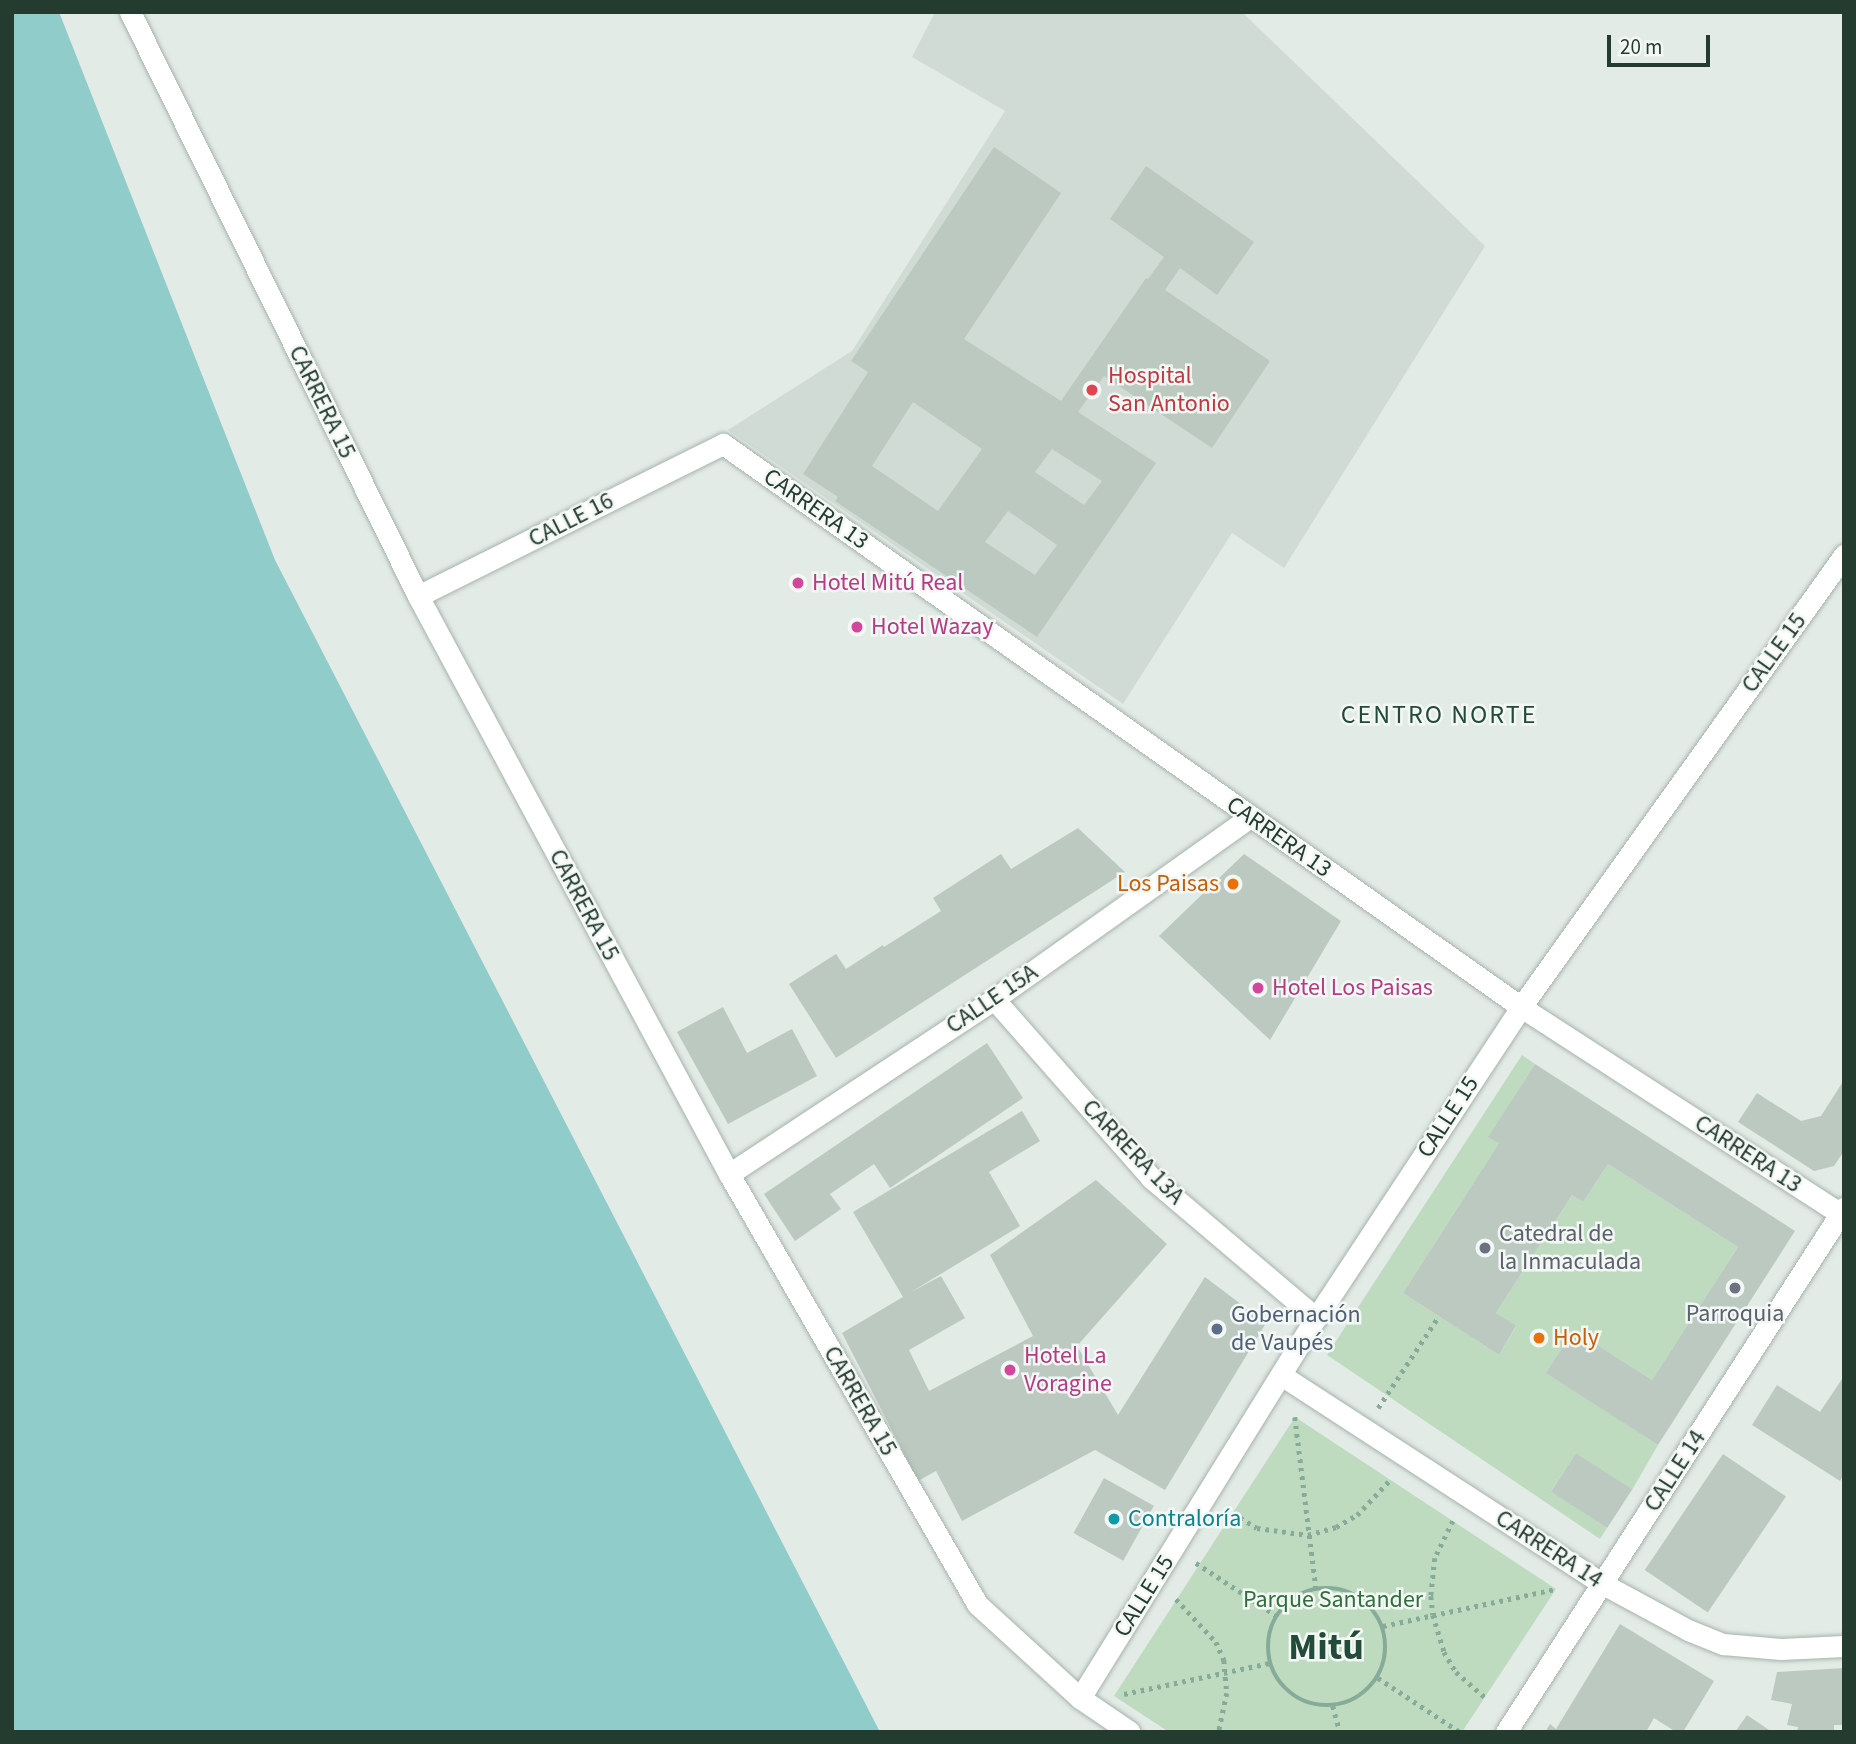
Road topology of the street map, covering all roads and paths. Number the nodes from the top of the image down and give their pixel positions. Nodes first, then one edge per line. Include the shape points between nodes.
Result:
1 (130, 12) edge
2 (723, 444) joint
3 (1844, 555) edge
4 (418, 596) junction
5 (1250, 817) junction
6 (994, 999) junction
7 (1521, 1007) junction
8 (729, 1174) junction
9 (1843, 1213) edge
10 (1439, 1316) dead end
11 (1316, 1318) junction
12 (1281, 1375) junction
13 (1295, 1417) dead end
14 (1363, 1429) junction
15 (1390, 1480) dead end
16 (1233, 1513) dead end
17 (1453, 1521) dead end
18 (1308, 1535) junction
19 (1173, 1549) junction
20 (1603, 1584) junction
21 (1316, 1589) junction
22 (1556, 1589) dead end
23 (1176, 1599) dead end
24 (1433, 1615) junction
25 (1277, 1616) junction
26 (1383, 1626) junction
27 (1844, 1646) edge
28 (1270, 1663) junction
29 (1227, 1672) junction
30 (1378, 1678) junction
31 (1114, 1696) dead end
32 (1485, 1697) dead end
33 (1080, 1698) junction
34 (1333, 1706) junction
35 (1130, 1732) edge
36 (1219, 1732) edge
37 (1340, 1732) edge
38 (1460, 1732) edge
39 (1506, 1732) edge

1 - 4 street, CARRERA 15
2 - 4 street, CALLE 16
2 - 5 street, CARRERA 13
3 - 7 street, CALLE 15
4 - 8 street, CARRERA 15
5 - 6 street, CALLE 15A
5 - 7 street, CARRERA 13
6 - 8 street, CALLE 15A
6 - 11 street, CARRERA 13A via 1151,1178
7 - 9 street, CARRERA 13
7 - 11 street, CALLE 15
8 - 33 street, CARRERA 15 via 977,1604
9 - 20 street, CALLE 14
10 - 14 path
11 - 12 street, CALLE 15
12 - 14 street, CARRERA 14
12 - 19 street, CALLE 15
13 - 18 path
14 - 20 street, CARRERA 14
15 - 18 path via 1357,1515
16 - 18 path via 1257,1528
17 - 24 path via 1435,1558
18 - 21 path
19 - 25 path
19 - 33 street, CALLE 15
20 - 27 street, CARRERA 14 via 1723,1644
20 - 39 street, CALLE 14
21 - 25 path via 1287,1603
21 - 26 path via 1349,1591 1374,1610
22 - 24 path
23 - 29 path via 1216,1643
24 - 26 path
24 - 32 path via 1444,1652 1456,1672
25 - 28 path via 1268,1647
26 - 30 path via 1387,1644
28 - 29 path
28 - 34 path via 1281,1684 1300,1700
29 - 31 path
29 - 36 path
30 - 34 path via 1366,1692
30 - 38 path
33 - 35 street, CARRERA 15
34 - 37 path

